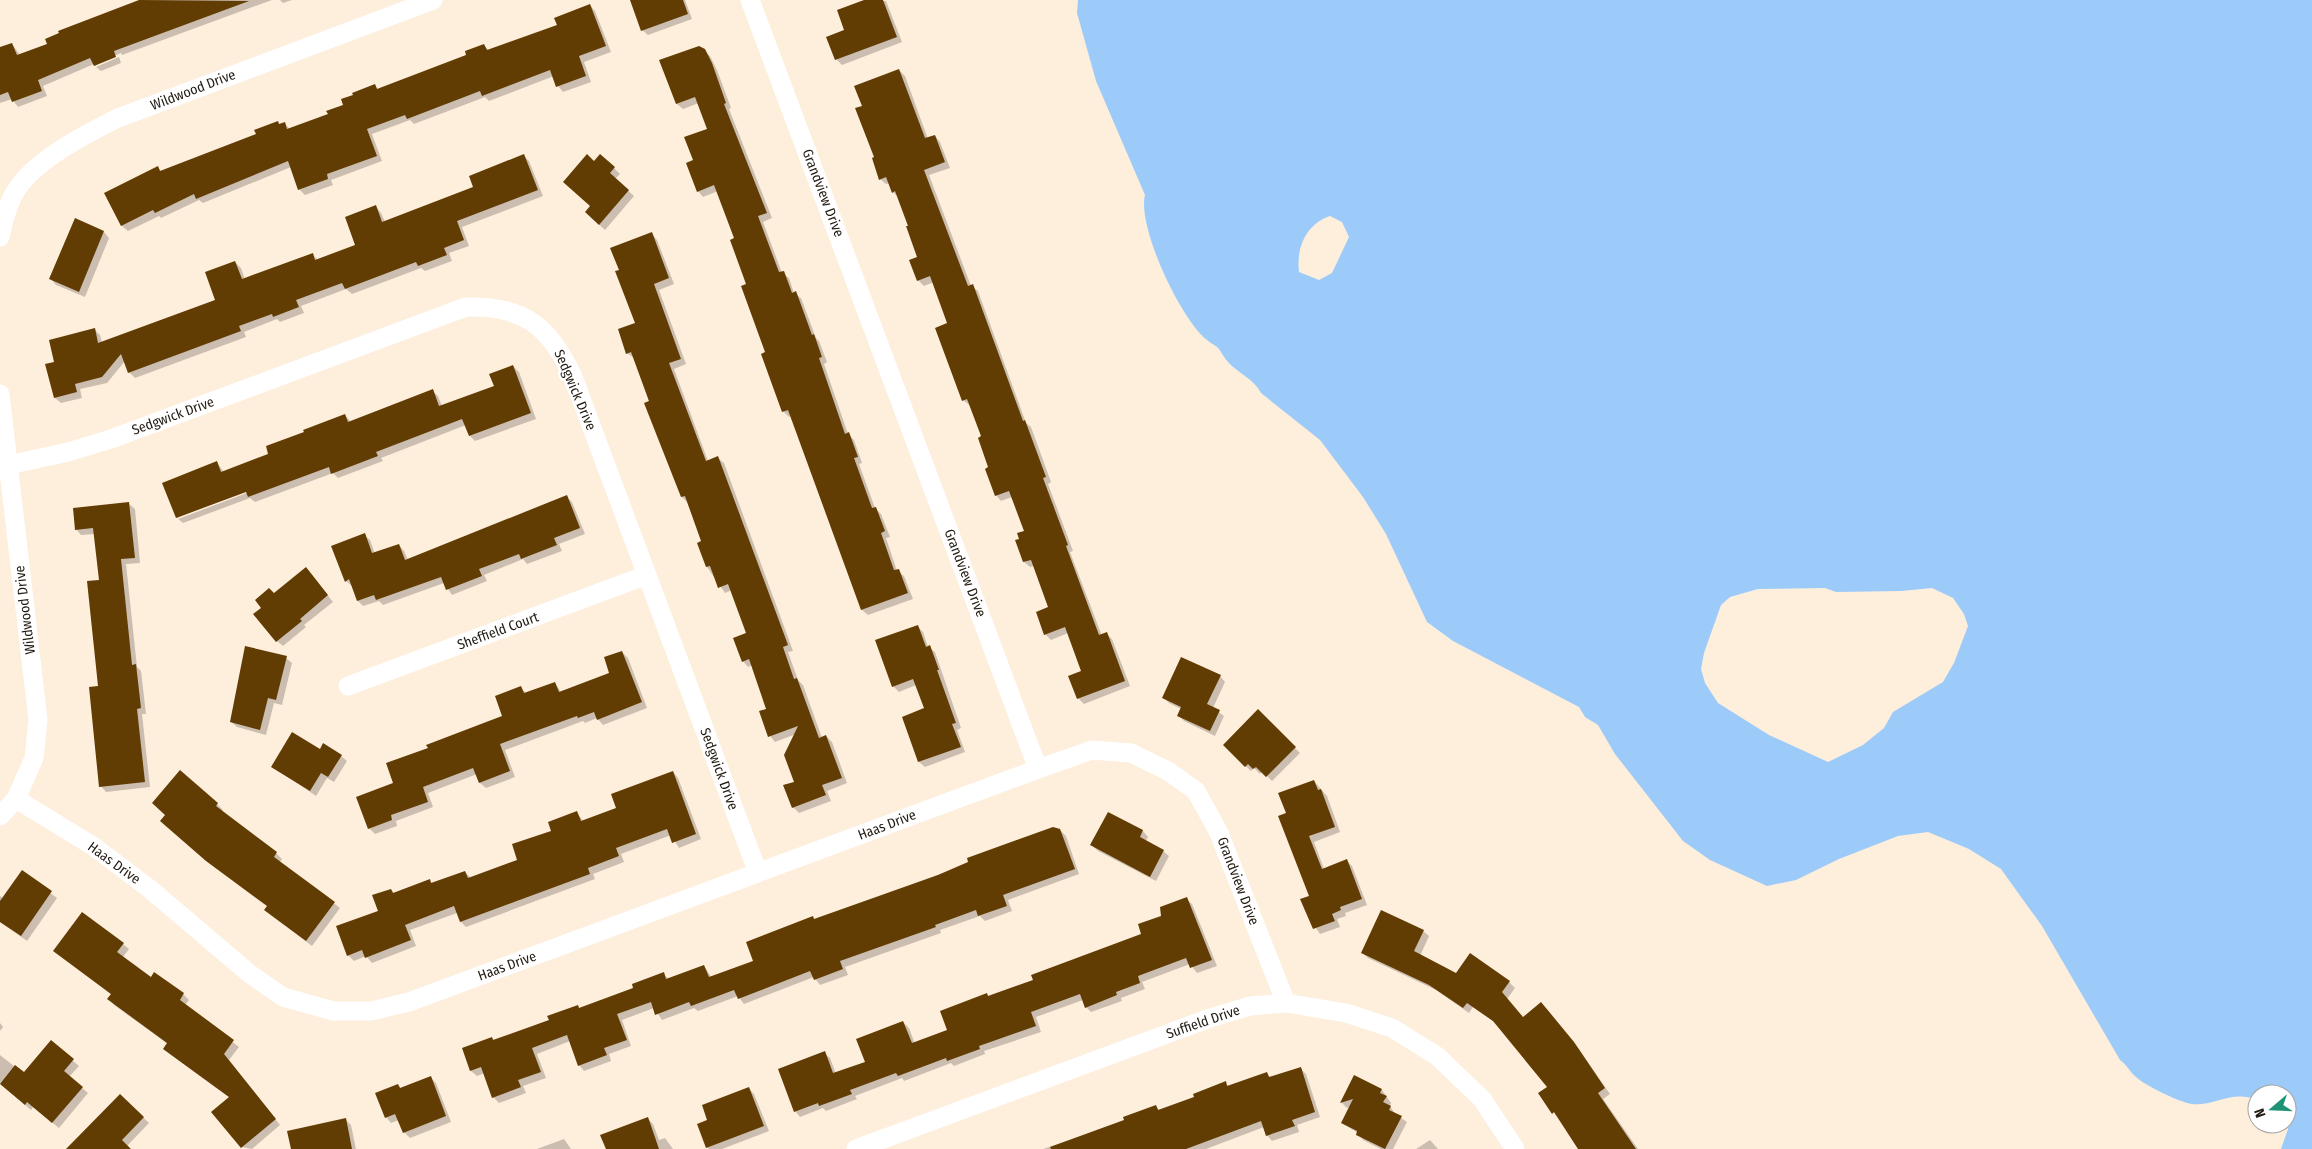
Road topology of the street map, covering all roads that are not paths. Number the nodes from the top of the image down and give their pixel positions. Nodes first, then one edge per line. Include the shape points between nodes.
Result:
1 (433, 0) edge
2 (750, 0) edge
3 (0, 237) edge
4 (0, 394) edge
5 (8, 465) junction
6 (647, 575) junction
7 (348, 686) dead end
8 (1038, 768) junction
9 (16, 799) junction
10 (0, 816) edge
11 (758, 873) junction
12 (1286, 1004) junction
13 (856, 1149) edge
14 (1515, 1149) edge

1 - 3 street, Wildwood Drive via 118,118 89,132 34,171 15,192
2 - 8 street, Grandview Drive
4 - 5 street, Wildwood Drive
5 - 6 street, Sedgwick Drive via 68,452 138,429 447,313 466,307 500,309 535,322 552,338 564,356
5 - 9 street, Wildwood Drive via 38,720 34,758
6 - 7 street, Sheffield Court
6 - 11 street, Sedgwick Drive
8 - 11 street, Haas Drive
8 - 12 street, Grandview Drive via 1092,750 1131,753 1168,771 1196,791 1220,833
9 - 10 street, Wildwood Drive
9 - 11 street, Haas Drive via 92,846 150,889 250,974 283,997 333,1011 371,1011 409,1002
12 - 13 street, Suffield Drive via 1250,1006 1210,1018
12 - 14 street, Suffield Drive via 1346,1013 1392,1028 1437,1056 1482,1099

